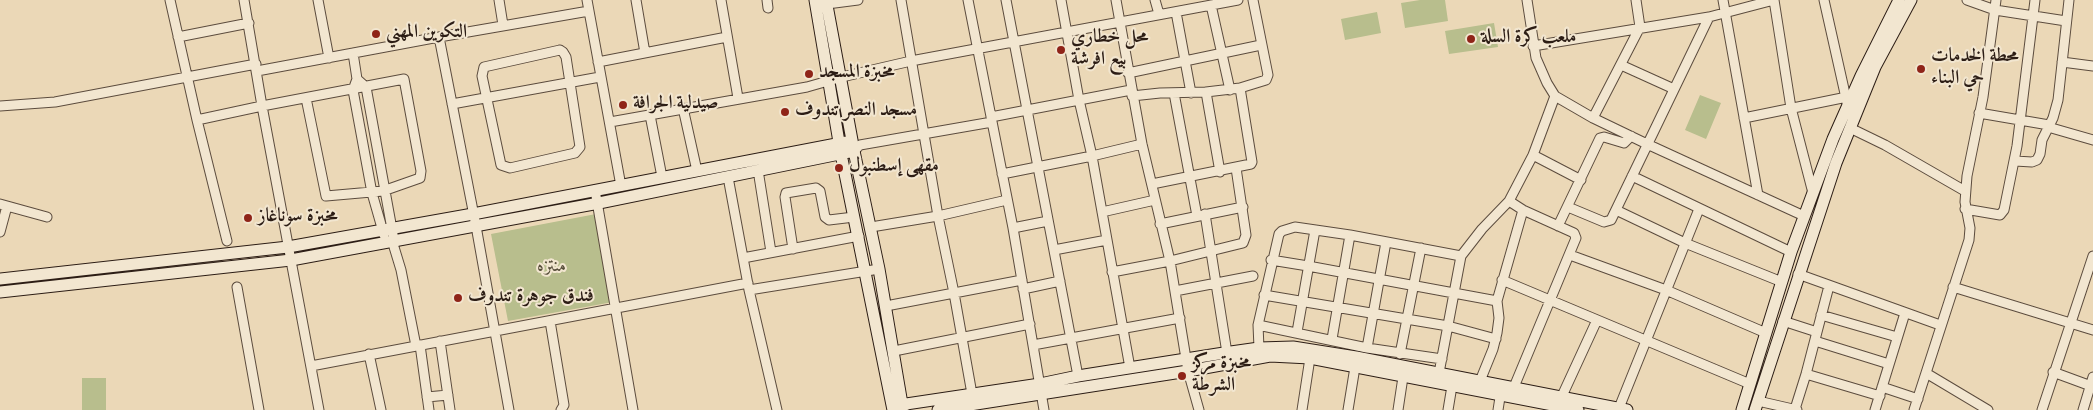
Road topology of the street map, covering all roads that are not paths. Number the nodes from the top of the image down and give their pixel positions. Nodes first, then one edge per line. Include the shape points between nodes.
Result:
1 (170, 0) edge
2 (244, 0) edge
3 (318, 0) edge
4 (499, 0) edge
5 (587, 0) edge
6 (636, 0) edge
7 (721, 0) edge
8 (815, 0) edge
9 (858, 0) edge
10 (901, 0) edge
11 (968, 0) edge
12 (1006, 0) edge
13 (1061, 0) edge
14 (1116, 0) edge
15 (1155, 0) edge
16 (1238, 0) edge
17 (1253, 0) edge
18 (1527, 0) edge
19 (1636, 0) edge
20 (1723, 0) edge
21 (1774, 0) edge
22 (1824, 0) edge
23 (1899, 0) edge
24 (1910, 0) edge
25 (1967, 0) edge
26 (1996, 0) edge
27 (2035, 0) edge
28 (2069, 0) edge
29 (827, 2) edge
30 (1217, 3) edge
31 (1182, 7) edge
32 (1995, 10) junction
33 (589, 11) junction
34 (1725, 11) junction
35 (1159, 14) junction
36 (2032, 16) junction
37 (1709, 17) junction
38 (2066, 21) junction
39 (249, 23) junction
40 (1120, 23) junction
41 (503, 25) junction
42 (1640, 27) junction
43 (1067, 32) junction
44 (178, 37) junction
45 (439, 37) junction
46 (726, 37) junction
47 (1014, 42) junction
48 (1261, 45) junction
49 (1533, 46) junction
50 (977, 48) junction
51 (353, 53) junction
52 (645, 54) junction
53 (1223, 54) junction
54 (329, 58) junction
55 (911, 61) junction
56 (1186, 61) junction
57 (598, 62) junction
58 (2062, 62) junction
59 (1621, 65) junction
60 (2093, 66) edge
61 (256, 68) junction
62 (1128, 73) junction
63 (600, 77) junction
64 (842, 77) junction
65 (187, 78) junction
66 (357, 79) junction
67 (829, 80) junction
68 (570, 83) junction
69 (366, 87) junction
70 (1240, 88) junction
71 (1674, 89) junction
72 (353, 90) junction
73 (1230, 90) junction
74 (1206, 92) junction
75 (1132, 93) junction
76 (1174, 93) junction
77 (1191, 93) junction
78 (1555, 96) junction
79 (306, 98) junction
80 (487, 98) junction
81 (738, 98) junction
82 (1079, 100) junction
83 (1848, 102) junction
84 (452, 104) junction
85 (0, 106) edge
86 (262, 106) junction
87 (683, 108) junction
88 (1791, 108) junction
89 (1026, 109) junction
90 (1979, 113) junction
91 (650, 115) junction
92 (1593, 118) junction
93 (1744, 118) junction
94 (2020, 119) junction
95 (197, 120) junction
96 (992, 120) junction
97 (610, 122) junction
98 (2048, 126) junction
99 (1850, 128) junction
100 (924, 134) junction
101 (1631, 136) junction
102 (2093, 140) edge
103 (1142, 144) junction
104 (1646, 144) junction
105 (856, 145) junction
106 (841, 148) junction
107 (1533, 155) junction
108 (1092, 156) junction
109 (2014, 161) junction
110 (1038, 167) junction
111 (742, 168) junction
112 (1236, 168) junction
113 (758, 170) junction
114 (697, 171) junction
115 (1220, 172) junction
116 (1002, 174) junction
117 (1632, 176) junction
118 (662, 177) junction
119 (728, 177) junction
120 (1189, 178) junction
121 (1581, 180) junction
122 (1152, 184) junction
123 (621, 186) junction
124 (595, 190) junction
125 (383, 191) junction
126 (1965, 192) junction
127 (372, 193) junction
128 (1813, 193) junction
129 (1758, 196) junction
130 (1007, 200) junction
131 (1155, 200) junction
132 (1509, 201) junction
133 (599, 203) junction
134 (4, 205) edge
135 (1242, 207) junction
136 (1568, 207) junction
137 (1699, 209) junction
138 (1523, 210) junction
139 (1616, 210) junction
140 (1965, 210) junction
141 (1102, 212) junction
142 (1201, 215) junction
143 (938, 216) junction
144 (1804, 216) junction
145 (47, 217) dead end
146 (854, 217) junction
147 (475, 220) junction
148 (1048, 221) junction
149 (1160, 224) junction
150 (1558, 226) junction
151 (871, 227) junction
152 (1013, 228) junction
153 (1314, 230) junction
154 (0, 232) edge
155 (1350, 235) junction
156 (858, 236) junction
157 (390, 238) junction
158 (1107, 240) junction
159 (227, 241) dead end
160 (1386, 242) junction
161 (1686, 243) junction
162 (288, 247) junction
163 (793, 248) junction
164 (1421, 248) junction
165 (1054, 250) junction
166 (1211, 251) junction
167 (771, 252) junction
168 (1791, 252) junction
169 (1570, 255) junction
170 (1461, 256) junction
171 (2093, 256) edge
172 (743, 258) junction
173 (240, 259) junction
174 (291, 260) junction
175 (1271, 260) junction
176 (1170, 261) junction
177 (1308, 266) junction
178 (879, 269) junction
179 (865, 271) junction
180 (1112, 272) junction
181 (1344, 272) junction
182 (2091, 272) edge
183 (1798, 274) junction
184 (1253, 276) dead end
185 (0, 279) edge
186 (1379, 279) junction
187 (1502, 280) junction
188 (1060, 281) junction
189 (1782, 282) junction
190 (1216, 283) junction
191 (1023, 285) junction
192 (1414, 285) junction
193 (237, 286) dead end
194 (1829, 286) junction
195 (748, 287) junction
196 (1953, 287) junction
197 (1666, 290) junction
198 (1175, 291) junction
199 (0, 292) edge
200 (954, 293) junction
201 (1454, 294) junction
202 (1264, 295) junction
203 (1551, 300) junction
204 (1497, 301) junction
205 (1302, 302) junction
206 (886, 306) junction
207 (1338, 308) junction
208 (615, 309) junction
209 (1372, 313) junction
210 (1905, 313) junction
211 (1821, 315) junction
212 (1180, 318) junction
213 (1408, 318) junction
214 (1597, 320) junction
215 (550, 321) junction
216 (1783, 321) junction
217 (2071, 323) junction
218 (1030, 324) junction
219 (1258, 324) junction
220 (1940, 325) junction
221 (1448, 326) junction
222 (495, 330) junction
223 (1124, 330) junction
224 (2093, 330) edge
225 (1297, 332) junction
226 (1766, 333) junction
227 (1816, 336) junction
228 (1897, 337) junction
229 (962, 338) junction
230 (1071, 339) junction
231 (1332, 339) junction
232 (1496, 339) junction
233 (1646, 340) junction
234 (440, 341) junction
235 (418, 345) junction
236 (1033, 345) junction
237 (1259, 348) junction
238 (1367, 348) junction
239 (894, 351) junction
240 (1227, 352) junction
241 (369, 354) junction
242 (1400, 354) junction
243 (1310, 358) junction
244 (1187, 359) junction
245 (1442, 359) junction
246 (1356, 362) junction
247 (1889, 364) junction
248 (311, 366) junction
249 (1130, 368) junction
250 (1188, 371) junction
251 (2054, 372) junction
252 (1439, 373) junction
253 (1926, 373) junction
254 (1806, 374) junction
255 (1078, 376) junction
256 (1403, 377) junction
257 (1480, 381) junction
258 (2092, 381) edge
259 (1750, 384) junction
260 (1452, 386) junction
261 (1041, 389) junction
262 (1506, 389) junction
263 (1881, 392) junction
264 (972, 394) junction
265 (448, 395) junction
266 (1562, 396) junction
267 (427, 397) junction
268 (1918, 399) junction
269 (1757, 405) edge
270 (1544, 406) edge
271 (984, 407) edge
272 (896, 408) edge
273 (1623, 409) edge
274 (260, 410) edge
275 (319, 410) edge
276 (381, 410) edge
277 (429, 410) edge
278 (450, 410) edge
279 (508, 410) edge
280 (561, 410) edge
281 (633, 410) edge
282 (777, 410) edge
283 (938, 410) edge
284 (1044, 410) edge
285 (1199, 410) edge
286 (1302, 410) edge
287 (1348, 410) edge
288 (1398, 410) edge
289 (1448, 410) edge
290 (1498, 410) edge
291 (1578, 410) edge
292 (1742, 410) edge
293 (1796, 410) edge
294 (1875, 410) edge
295 (1914, 410) edge
296 (1988, 410) edge
297 (2042, 410) edge
298 (2083, 410) edge

1 - 44 street
2 - 39 street
3 - 54 street
4 - 41 street
5 - 33 street
6 - 52 street
7 - 46 street
8 - 67 street
9 - 29 street
10 - 55 street
11 - 50 street
12 - 47 street
13 - 43 street
14 - 40 street
15 - 35 street
16 - 30 street
17 - 48 street
18 - 49 street
19 - 42 street
20 - 34 street
21 - 34 street
21 - 88 street
22 - 83 street
23 - 83 street
24 - 99 street via 1875,67
25 - 32 street
26 - 32 street
27 - 36 street
28 - 38 street
29 - 64 street
30 - 31 street
30 - 53 street
31 - 35 street
31 - 56 street
32 - 36 street
32 - 90 street
33 - 41 street
33 - 57 street
34 - 37 street
34 - 93 street
35 - 40 street
36 - 38 street
36 - 94 street
37 - 42 street
37 - 71 street
38 - 58 street
39 - 44 street
39 - 61 street
40 - 43 street
40 - 62 street
41 - 45 street
42 - 49 street
42 - 59 street
43 - 47 street
43 - 82 street
44 - 65 street
45 - 51 street
45 - 84 street
46 - 52 street
46 - 81 street
47 - 50 street
47 - 89 street
48 - 53 street
48 - 70 street via 1268,78
49 - 78 street
50 - 55 street
50 - 96 street
51 - 54 street
51 - 66 street
52 - 57 street
53 - 56 street
53 - 73 street
54 - 61 street
55 - 64 street
55 - 100 street
56 - 62 street
56 - 77 street
57 - 63 street
58 - 60 street
58 - 98 street via 2058,100
59 - 71 street
59 - 92 street
61 - 65 street
61 - 86 street
62 - 75 street
63 - 68 street
63 - 97 street
64 - 67 street
64 - 105 street
65 - 85 street via 55,102
65 - 95 street
66 - 69 street
66 - 72 street
67 - 81 street via 807,87
67 - 106 street
68 - 80 street
68 - 80 street via 566,57 560,50 484,67 482,76
68 - 80 street via 580,144 578,151 510,168 501,165
69 - 72 street
69 - 125 street
69 - 125 street via 406,80 422,175
70 - 73 street
70 - 112 street via 1252,162
71 - 104 street
72 - 79 street
72 - 127 street
73 - 74 street
74 - 77 street
74 - 115 street
75 - 76 street
75 - 82 street
75 - 103 street
76 - 77 street
76 - 120 street
78 - 92 street
78 - 107 street
79 - 86 street
79 - 127 street via 325,195
80 - 84 street
81 - 87 street
82 - 89 street
82 - 108 street
83 - 88 street
83 - 128 street
84 - 147 street
86 - 95 street
86 - 162 street
87 - 91 street
87 - 114 street
88 - 93 street
88 - 128 street
89 - 96 street
89 - 110 street
90 - 94 street
90 - 126 street
91 - 97 street
91 - 118 street
92 - 101 street
93 - 129 street
94 - 98 street
94 - 109 street
95 - 159 street
96 - 100 street
96 - 116 street
97 - 123 street
98 - 102 street
98 - 109 street via 2037,160
99 - 126 street
99 - 183 street
100 - 105 street
100 - 143 street
101 - 104 street
101 - 121 street via 1624,143 1604,136 1600,138
103 - 108 street
103 - 122 street
104 - 117 street
104 - 129 street
105 - 106 street
105 - 151 street
106 - 111 street
106 - 113 street
106 - 146 street
107 - 121 street
107 - 132 street
108 - 110 street
108 - 141 street
109 - 140 street via 2001,214
110 - 116 street
110 - 148 street
111 - 113 street
111 - 114 street
111 - 119 street
112 - 115 street
112 - 135 street
113 - 167 street
114 - 118 street
115 - 120 street
116 - 130 street
117 - 137 street
117 - 139 street
118 - 123 street
119 - 133 street
119 - 172 street
120 - 122 street
120 - 142 street
121 - 136 street
122 - 131 street
123 - 124 street
124 - 133 street
124 - 147 street
125 - 127 street
125 - 157 street
126 - 140 street
127 - 157 street
128 - 144 street
129 - 144 street
130 - 143 street
130 - 152 street
131 - 141 street
131 - 149 street
132 - 138 street
132 - 170 street
133 - 147 street
133 - 208 street
134 - 145 street
134 - 154 street
135 - 142 street
135 - 166 street via 1246,235 1243,243
136 - 139 street via 1607,222
136 - 150 street
137 - 161 street
137 - 168 street
138 - 150 street
138 - 187 street
139 - 161 street
140 - 196 street via 1970,228
141 - 158 street
142 - 149 street
142 - 166 street
143 - 151 street
143 - 200 street
144 - 168 street
146 - 156 street
146 - 163 street via 828,220 820,191 816,188 786,192
147 - 157 street
147 - 222 street
148 - 152 street
148 - 165 street
149 - 176 street
150 - 169 street via 1576,236
151 - 178 street
152 - 191 street
153 - 155 street
153 - 175 street via 1295,228 1282,231
153 - 177 street
155 - 160 street
155 - 181 street
156 - 163 street
156 - 179 street
157 - 162 street
157 - 174 street
157 - 235 street via 401,270
158 - 165 street
158 - 180 street
160 - 164 street
160 - 186 street
161 - 189 street
161 - 197 street
162 - 173 street
162 - 174 street
163 - 167 street
164 - 170 street
164 - 192 street
165 - 188 street
166 - 176 street
166 - 190 street
167 - 172 street
168 - 189 street
169 - 197 street
169 - 203 street
170 - 201 street
171 - 182 street
172 - 195 street
173 - 174 street
173 - 185 street
173 - 199 street
174 - 248 street
175 - 177 street
175 - 202 street
176 - 180 street
176 - 198 street
177 - 181 street
177 - 205 street
178 - 179 street
178 - 206 street
179 - 195 street
179 - 272 street
180 - 223 street
181 - 186 street
181 - 207 street
182 - 217 street
183 - 194 street
183 - 216 street
184 - 190 street
186 - 192 street
186 - 209 street
187 - 203 street
187 - 204 street
188 - 191 street
188 - 230 street
189 - 226 street
190 - 198 street
190 - 240 street
191 - 200 street
191 - 218 street
192 - 201 street
192 - 213 street
193 - 274 street
194 - 210 street
194 - 211 street
195 - 208 street
195 - 282 street
196 - 217 street
196 - 220 street
197 - 226 street
197 - 233 street
198 - 212 street
200 - 206 street
200 - 229 street
201 - 204 street
201 - 221 street
202 - 205 street
202 - 219 street
203 - 214 street
203 - 262 street
204 - 232 street
205 - 207 street
205 - 225 street
206 - 239 street
207 - 209 street
207 - 231 street
208 - 215 street
208 - 281 street
209 - 213 street
209 - 238 street
210 - 220 street
210 - 228 street
211 - 227 street
211 - 228 street
212 - 223 street
212 - 244 street
213 - 221 street
213 - 242 street
214 - 233 street
214 - 266 street
215 - 222 street
215 - 280 street via 564,405
216 - 227 street
216 - 269 street
217 - 224 street
217 - 251 street
218 - 229 street
218 - 236 street
219 - 225 street
219 - 237 street
220 - 253 street
221 - 232 street
221 - 245 street
222 - 234 street
222 - 279 street
223 - 230 street
223 - 249 street
225 - 231 street
226 - 259 street
227 - 247 street
227 - 254 street
228 - 247 street
229 - 239 street
229 - 264 street
230 - 236 street
230 - 255 street
231 - 238 street
232 - 257 street
233 - 259 street
233 - 273 street
234 - 235 street
234 - 265 street
235 - 241 street
235 - 267 street
236 - 261 street
237 - 240 street
237 - 246 street via 1293,347
238 - 242 street
239 - 272 street
240 - 244 street
241 - 248 street
241 - 276 street
242 - 245 street
243 - 246 street
243 - 250 street via 1270,356
243 - 286 street
244 - 249 street
244 - 250 street
245 - 252 street
246 - 252 street
246 - 256 street
246 - 287 street
247 - 263 street
248 - 275 street
249 - 255 street
250 - 261 street
250 - 285 street
251 - 258 street
251 - 297 street
252 - 257 street
253 - 268 street
253 - 296 street
254 - 263 street
254 - 293 street
255 - 261 street
256 - 260 street
256 - 288 street
257 - 262 street
258 - 298 street
259 - 292 street
260 - 262 street
260 - 289 street
261 - 264 street
261 - 271 street
261 - 284 street
262 - 266 street
262 - 270 street
262 - 290 street
263 - 268 street
263 - 294 street
264 - 272 street
265 - 267 street
265 - 278 street
266 - 273 street
267 - 277 street
268 - 295 street
269 - 293 street
270 - 291 street
271 - 283 street

